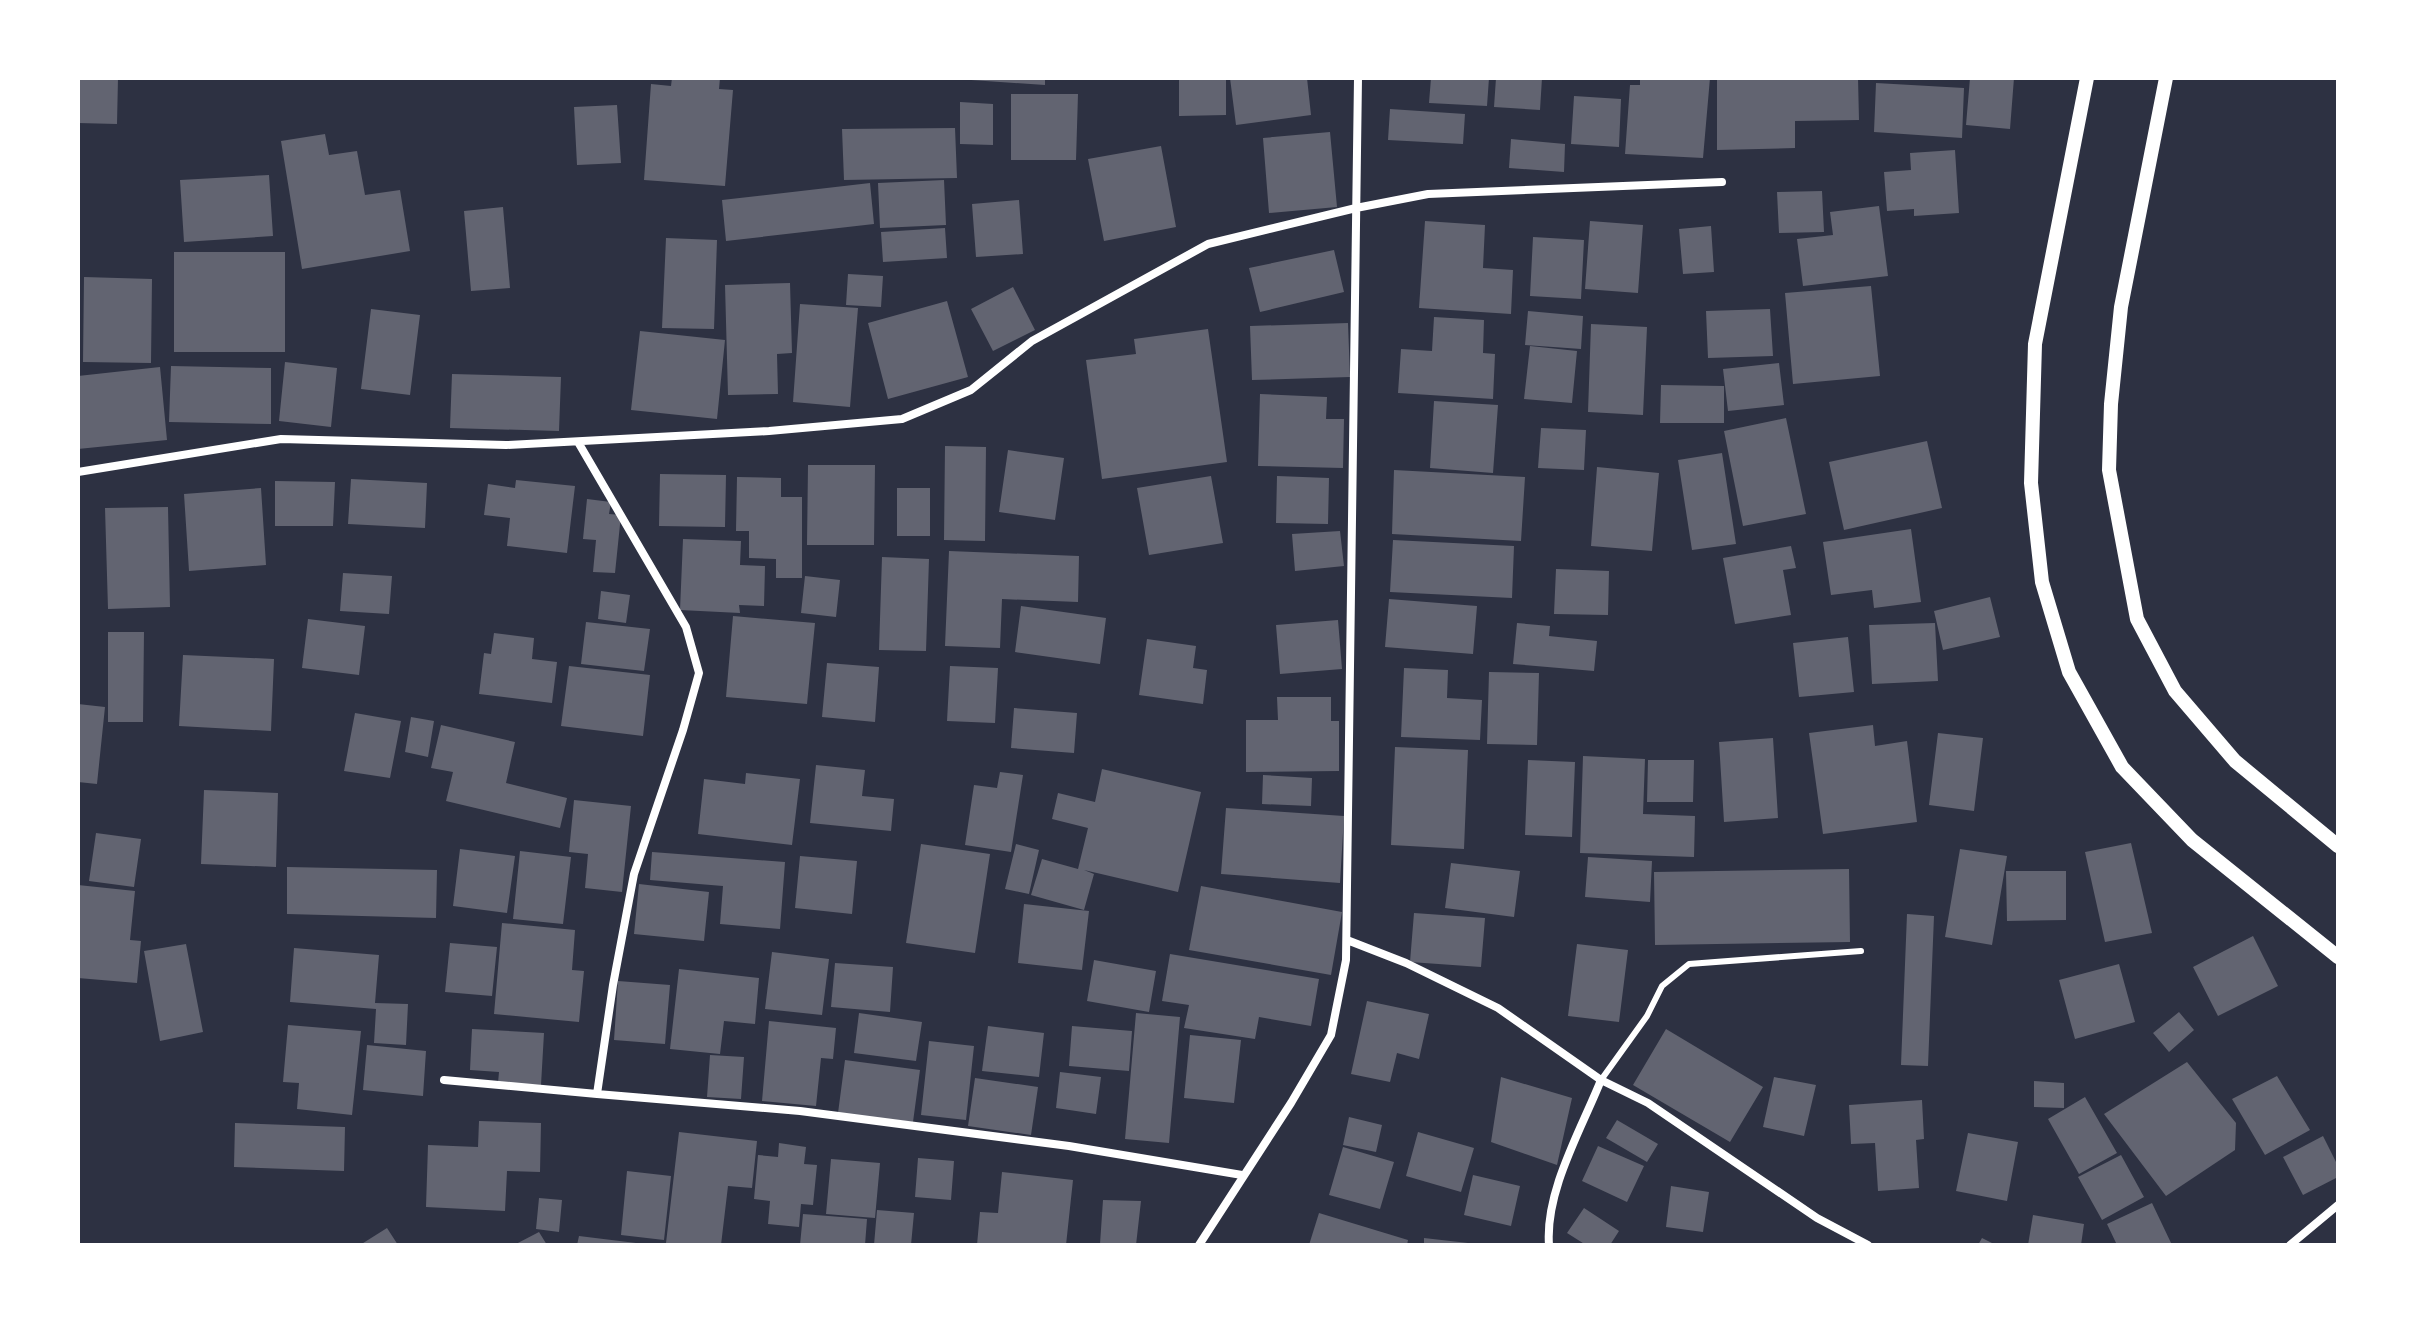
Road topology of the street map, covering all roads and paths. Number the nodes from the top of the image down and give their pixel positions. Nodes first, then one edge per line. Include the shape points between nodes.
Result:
1 (1358, 78) edge
2 (2087, 78) edge
3 (2166, 78) edge
4 (1722, 182) dead end
5 (1356, 208) junction
6 (578, 442) junction
7 (78, 472) edge
8 (2338, 846) edge
9 (1347, 940) junction
10 (1861, 951) dead end
11 (2338, 957) edge
12 (444, 1080) dead end
13 (1601, 1080) junction
14 (597, 1094) junction
15 (1242, 1175) junction
16 (2338, 1205) edge
17 (1199, 1245) edge
18 (1549, 1245) edge
19 (1868, 1245) edge
20 (2290, 1245) edge

1 - 5 street
2 - 11 street via 2035,344 2031,483 2042,582 2069,672 2122,767 2192,840
3 - 8 street via 2121,307 2111,404 2109,470 2137,619 2175,691 2235,761
4 - 5 street via 1428,194
5 - 6 street via 1208,244 1032,341 971,390 902,419
5 - 9 street
6 - 7 street via 281,439
6 - 14 street via 686,627 699,673 634,874
9 - 13 street via 1498,1008
9 - 15 street via 1331,1035
10 - 13 lane via 1689,964 1662,986
12 - 14 street
13 - 18 street via 1553,1197
13 - 19 street via 1648,1103 1817,1218
14 - 15 street via 816,1113
15 - 17 street
16 - 20 street

